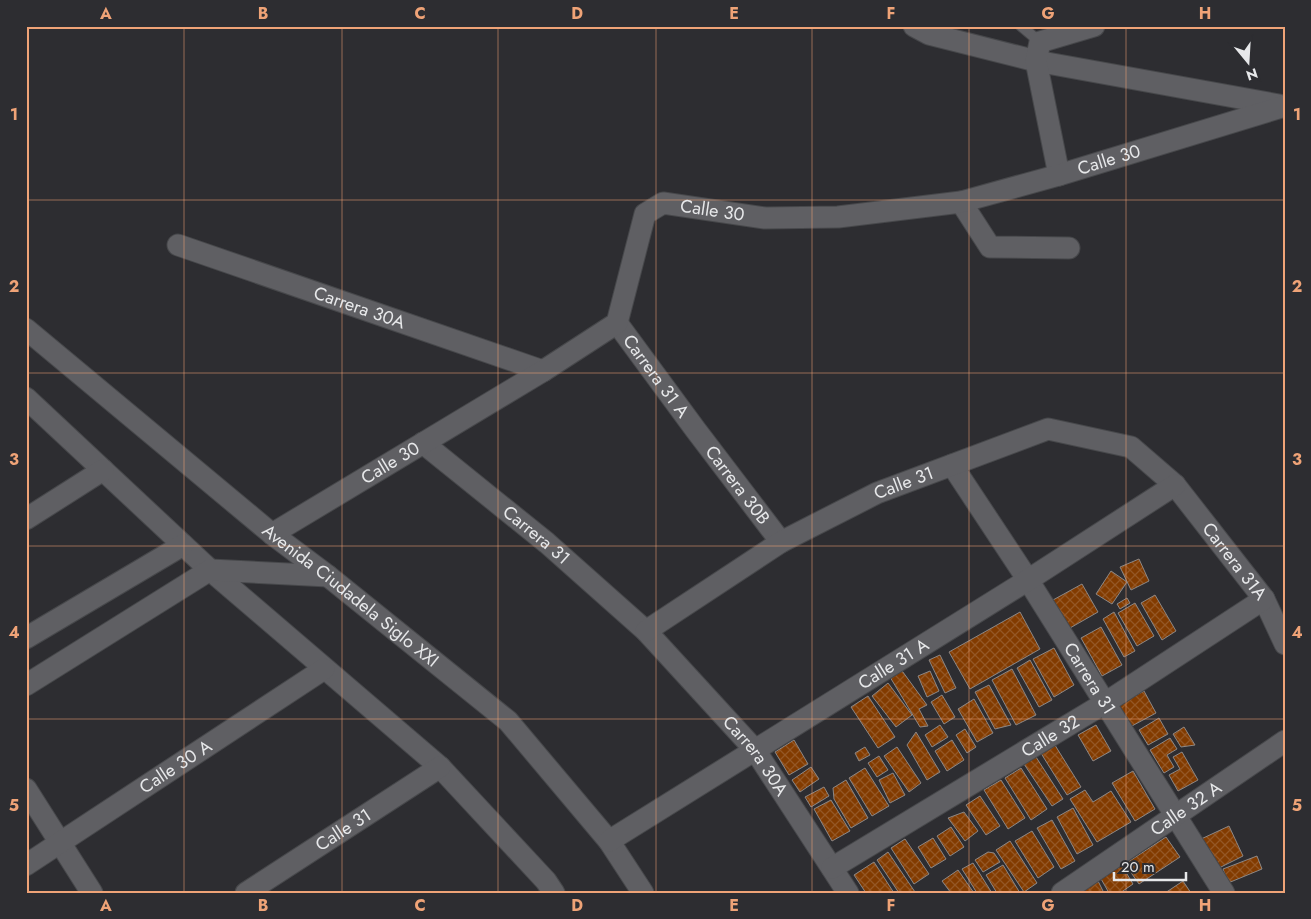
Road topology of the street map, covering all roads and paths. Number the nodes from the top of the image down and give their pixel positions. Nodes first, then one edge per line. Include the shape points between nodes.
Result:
1 (914, 26) edge
2 (1021, 26) edge
3 (1094, 26) edge
4 (1038, 51) junction
5 (1284, 106) edge
6 (1059, 175) junction
7 (961, 202) junction
8 (178, 245) dead end
9 (1069, 248) dead end
10 (617, 323) junction
11 (26, 329) edge
12 (543, 371) junction
13 (26, 398) edge
14 (695, 430) joint
15 (423, 443) junction
16 (952, 465) junction
17 (103, 470) junction
18 (1176, 485) junction
19 (26, 519) edge
20 (272, 534) junction
21 (781, 542) junction
22 (183, 545) junction
23 (210, 570) junction
24 (328, 576) junction
25 (1028, 580) junction
26 (1264, 599) junction
27 (646, 631) junction
28 (26, 638) edge
29 (1285, 644) edge
30 (324, 669) junction
31 (26, 685) edge
32 (1105, 703) junction
33 (1285, 741) edge
34 (755, 750) junction
35 (440, 767) junction
36 (26, 789) edge
37 (1176, 816) junction
38 (609, 841) junction
39 (60, 843) junction
40 (26, 866) edge
41 (832, 868) junction
42 (92, 893) edge
43 (246, 893) edge
44 (554, 893) edge
45 (642, 893) edge
46 (848, 893) edge
47 (1062, 893) edge
48 (1224, 893) edge

1 - 4 street via 929,34
2 - 4 lane
3 - 4 street
4 - 5 street
4 - 6 street
5 - 6 street, Calle 30
6 - 7 street, Calle 30
7 - 9 street via 990,247
7 - 10 street, Calle 30 via 838,217 766,218 663,203 645,214
8 - 12 street, Carrera 30A
10 - 12 street, Calle 30
10 - 14 street, Carrera 31 A
11 - 20 street, Avenida Ciudadela Siglo XXI
12 - 15 street, Calle 30
13 - 17 street
14 - 21 street, Carrera 30B
15 - 20 street, Calle 30
15 - 27 street, Carrera 31 via 547,543
16 - 18 street, Calle 31 via 1048,429 1131,447
16 - 21 street, Calle 31 via 877,493
16 - 25 street, Carrera 31
17 - 19 street
17 - 22 street
18 - 25 street, Calle 31 A
18 - 26 street, Carrera 31A
20 - 24 street, Avenida Ciudadela Siglo XXI
21 - 27 street, Calle 31
22 - 23 street
22 - 28 street
23 - 24 street
23 - 30 street
23 - 31 street
24 - 38 street, Avenida Ciudadela Siglo XXI via 508,720
25 - 32 street, Carrera 31
25 - 34 street, Calle 31 A
26 - 29 street, Carrera 31A
26 - 32 street, Calle 32
27 - 34 street, Carrera 30A
30 - 35 street
30 - 39 street, Calle 30 A
32 - 37 street, Carrera 31
32 - 41 street, Calle 32
33 - 37 street, Calle 32 A
34 - 38 street, Calle 31 A
34 - 41 street, Carrera 30A
35 - 43 street, Calle 31
35 - 44 street
36 - 39 street
37 - 47 street, Calle 32 A
37 - 48 street, Carrera 31
38 - 45 street, Avenida Ciudadela Siglo XXI
39 - 40 street, Calle 30 A
39 - 42 street
41 - 46 street, Carrera 30A

